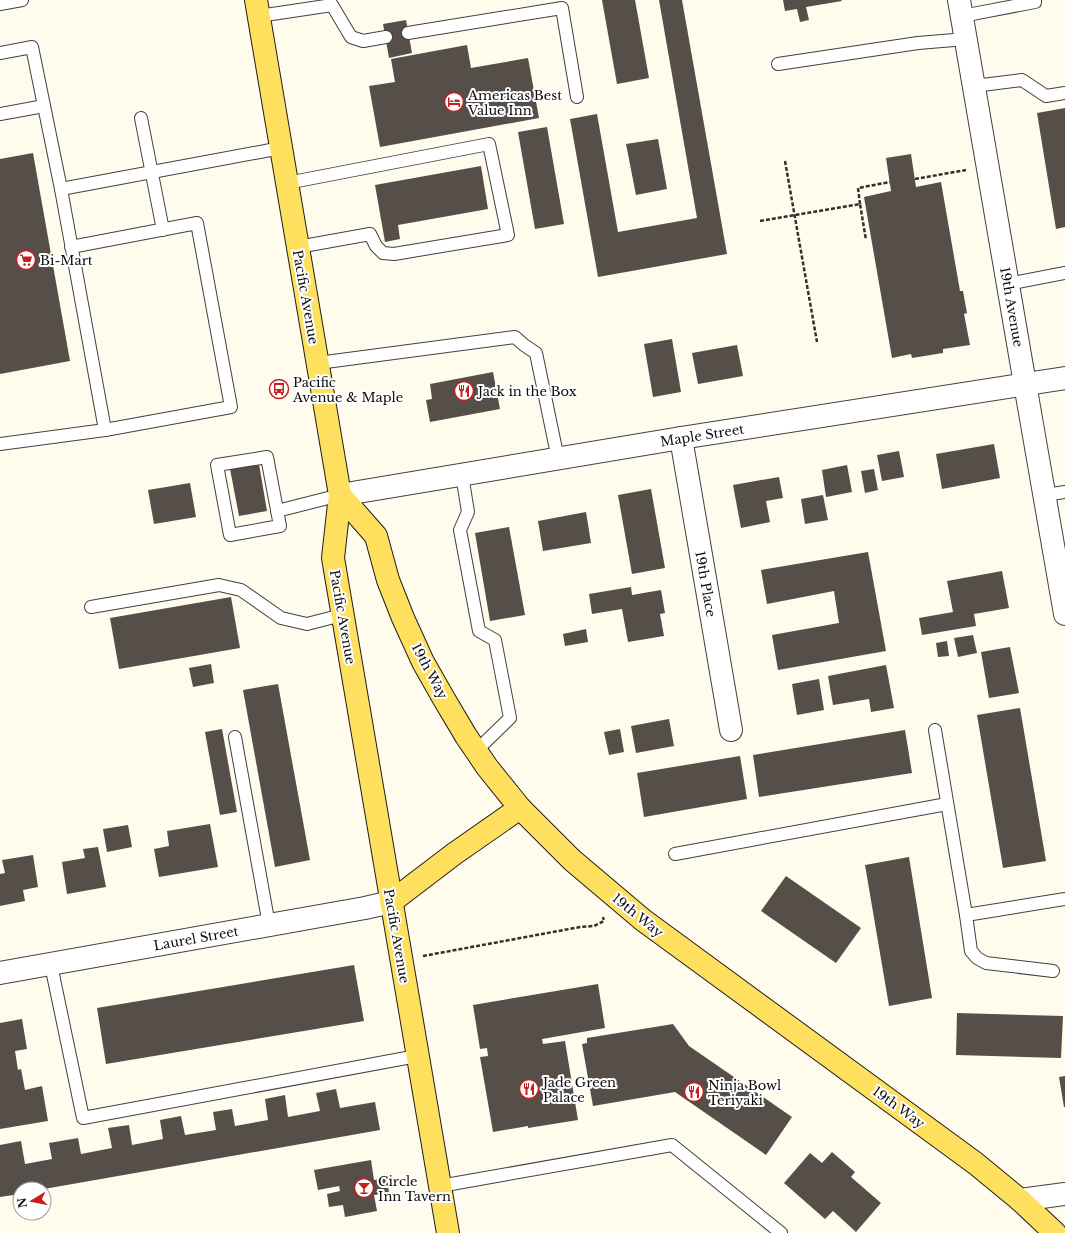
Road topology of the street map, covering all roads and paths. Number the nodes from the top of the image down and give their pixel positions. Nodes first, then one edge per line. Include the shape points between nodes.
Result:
1 (14, 0) edge
2 (1035, 0) edge
3 (333, 3) edge
4 (0, 4) edge
5 (257, 8) edge
6 (961, 8) edge
7 (408, 34) dead end
8 (386, 37) dead end
9 (966, 39) junction
10 (0, 54) edge
11 (778, 64) dead end
12 (974, 86) junction
13 (1065, 93) edge
14 (577, 97) dead end
15 (44, 106) junction
16 (0, 114) edge
17 (141, 118) dead end
18 (281, 148) junction
19 (785, 161) dead end
20 (987, 166) junction
21 (152, 172) junction
22 (915, 179) dead end
23 (890, 182) dead end
24 (287, 183) junction
25 (60, 188) junction
26 (860, 204) junction
27 (795, 214) junction
28 (760, 221) dead end
29 (163, 230) junction
30 (866, 240) dead end
31 (71, 247) junction
32 (298, 247) junction
33 (1065, 273) edge
34 (1007, 284) junction
35 (817, 342) dead end
36 (318, 363) junction
37 (1065, 378) edge
38 (1025, 384) junction
39 (105, 430) junction
40 (681, 438) junction
41 (0, 444) edge
42 (558, 459) junction
43 (462, 475) junction
44 (1055, 493) edge
45 (340, 495) junction
46 (277, 511) junction
47 (91, 607) dead end
48 (1065, 614) edge
49 (342, 615) junction
50 (731, 730) dead end
51 (934, 730) dead end
52 (235, 737) dead end
53 (476, 751) junction
54 (947, 804) junction
55 (520, 808) junction
56 (675, 854) dead end
57 (613, 895) junction
58 (1065, 899) edge
59 (391, 902) junction
60 (966, 916) junction
61 (269, 925) junction
62 (401, 960) junction
63 (51, 964) junction
64 (1053, 971) dead end
65 (0, 973) edge
66 (418, 1056) junction
67 (440, 1186) junction
68 (1065, 1194) edge
69 (1020, 1200) junction
70 (448, 1233) edge
71 (781, 1233) edge
72 (1055, 1233) edge

1 - 4 lane
2 - 6 lane
3 - 5 lane
3 - 8 lane via 351,37 363,41
5 - 18 main road, Pacific Avenue
6 - 9 street, 19th Avenue
7 - 14 lane via 562,8
9 - 11 lane via 918,43
9 - 12 street, 19th Avenue
10 - 15 lane via 32,47
12 - 13 lane via 1022,80 1046,96
12 - 20 street, 19th Avenue
15 - 16 lane
15 - 25 lane
17 - 21 lane
18 - 21 lane
18 - 24 main road, Pacific Avenue
19 - 27 path
20 - 22 path
20 - 34 street, 19th Avenue
21 - 25 lane
21 - 29 lane
23 - 26 path via 858,188
24 - 32 main road, Pacific Avenue
24 - 32 lane via 489,144 508,235 394,254 383,253 370,234
25 - 31 lane
26 - 27 path
26 - 30 path
27 - 28 path
27 - 35 path
29 - 31 lane
29 - 39 lane via 197,223 231,407
31 - 39 lane
32 - 36 main road, Pacific Avenue
33 - 34 lane
34 - 38 street, 19th Avenue
36 - 42 lane via 515,337 536,353
36 - 45 main road, Pacific Avenue
37 - 38 street, Maple Street
38 - 40 street, Maple Street
38 - 44 street, 19th Avenue
39 - 41 lane
40 - 42 street, Maple Street
40 - 50 street, 19th Place
42 - 43 street, Maple Street
43 - 45 street, Maple Street
43 - 53 lane via 468,512 460,530 479,631 495,640 510,718
44 - 48 street, 19th Avenue
45 - 46 lane
45 - 49 main road, Pacific Avenue via 333,558
45 - 53 main road, 19th Way via 376,536 391,586 423,662
46 - 46 lane via 280,526 230,535 217,466 267,456
47 - 49 lane via 219,584 241,590 281,618 307,624
49 - 59 main road, Pacific Avenue
51 - 54 lane
52 - 61 lane
53 - 55 main road, 19th Way
54 - 56 lane
54 - 60 lane
55 - 57 main road, 19th Way via 572,860
55 - 59 main road
57 - 62 path via 602,909 604,921 594,926
57 - 69 main road, 19th Way via 669,940 968,1158
58 - 60 lane
59 - 61 street, Laurel Street
59 - 62 main road, Pacific Avenue
60 - 64 lane via 971,951 977,958 986,963
61 - 63 street, Laurel Street
62 - 66 main road, Pacific Avenue
63 - 65 street, Laurel Street
63 - 66 lane via 82,1118
66 - 67 main road, Pacific Avenue
67 - 70 main road, Pacific Avenue
67 - 71 lane via 672,1145
68 - 69 street
69 - 72 main road, 19th Way

